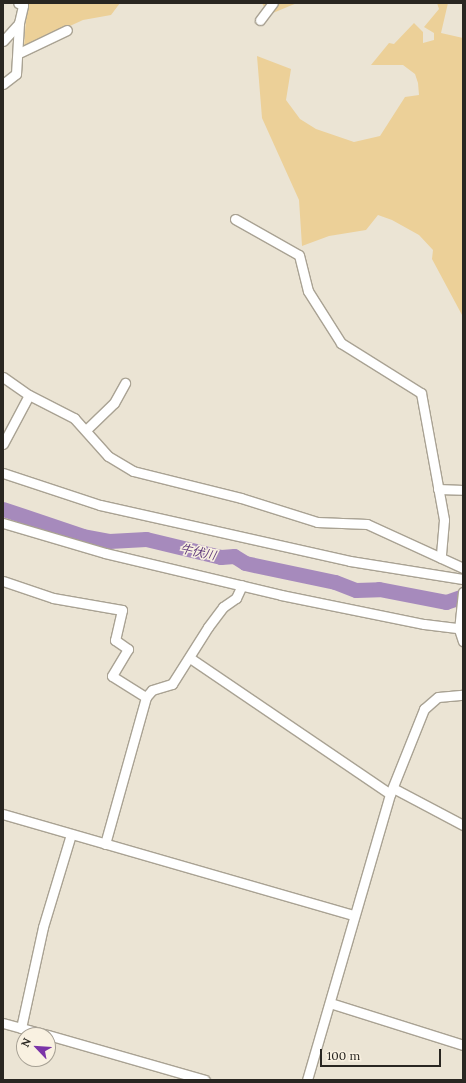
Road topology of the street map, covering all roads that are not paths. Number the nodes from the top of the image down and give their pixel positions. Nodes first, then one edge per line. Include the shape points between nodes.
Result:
1 (18, 3) edge
2 (273, 3) edge
3 (260, 20) dead end
4 (19, 23) junction
5 (67, 30) dead end
6 (3, 42) edge
7 (19, 53) junction
8 (3, 84) edge
9 (235, 219) dead end
10 (3, 377) edge
11 (125, 383) dead end
12 (29, 395) junction
13 (87, 429) junction
14 (3, 444) edge
15 (3, 473) edge
16 (438, 489) junction
17 (463, 490) edge
18 (3, 524) edge
19 (441, 558) junction
20 (463, 568) edge
21 (463, 579) edge
22 (3, 581) edge
23 (242, 585) junction
24 (463, 592) edge
25 (461, 627) edge
26 (463, 641) edge
27 (190, 658) junction
28 (463, 695) edge
29 (146, 697) junction
30 (392, 791) junction
31 (3, 814) edge
32 (463, 825) edge
33 (71, 834) junction
34 (105, 844) junction
35 (352, 915) junction
36 (330, 1002) junction
37 (3, 1023) edge
38 (17, 1027) edge
39 (21, 1027) edge
40 (56, 1038) edge
41 (463, 1045) edge
42 (205, 1080) edge
43 (307, 1080) edge

1 - 4 street via 23,5
2 - 3 street
4 - 6 street
4 - 7 street
5 - 7 street
7 - 8 street via 16,74
9 - 16 street via 299,255 308,291 341,343 421,393
10 - 12 street
11 - 13 street via 114,403
12 - 13 street
12 - 14 street
13 - 19 street via 108,456 133,471 317,522 367,524
15 - 21 street via 100,505 350,562
16 - 17 street
16 - 19 street via 444,520
18 - 23 street via 105,553
19 - 20 street
22 - 29 street via 53,598 122,610 115,640 128,649 112,676
23 - 25 street via 336,607
23 - 27 street via 236,598 223,607 208,627
24 - 25 street
25 - 26 street
27 - 29 street via 172,684 152,690
27 - 30 street
28 - 30 street via 438,697 429,702
29 - 34 street
30 - 32 street
30 - 35 street
31 - 33 street
33 - 34 street
33 - 39 street via 43,927
34 - 35 street
35 - 36 street
36 - 41 street
36 - 43 street
37 - 38 street
40 - 42 street

